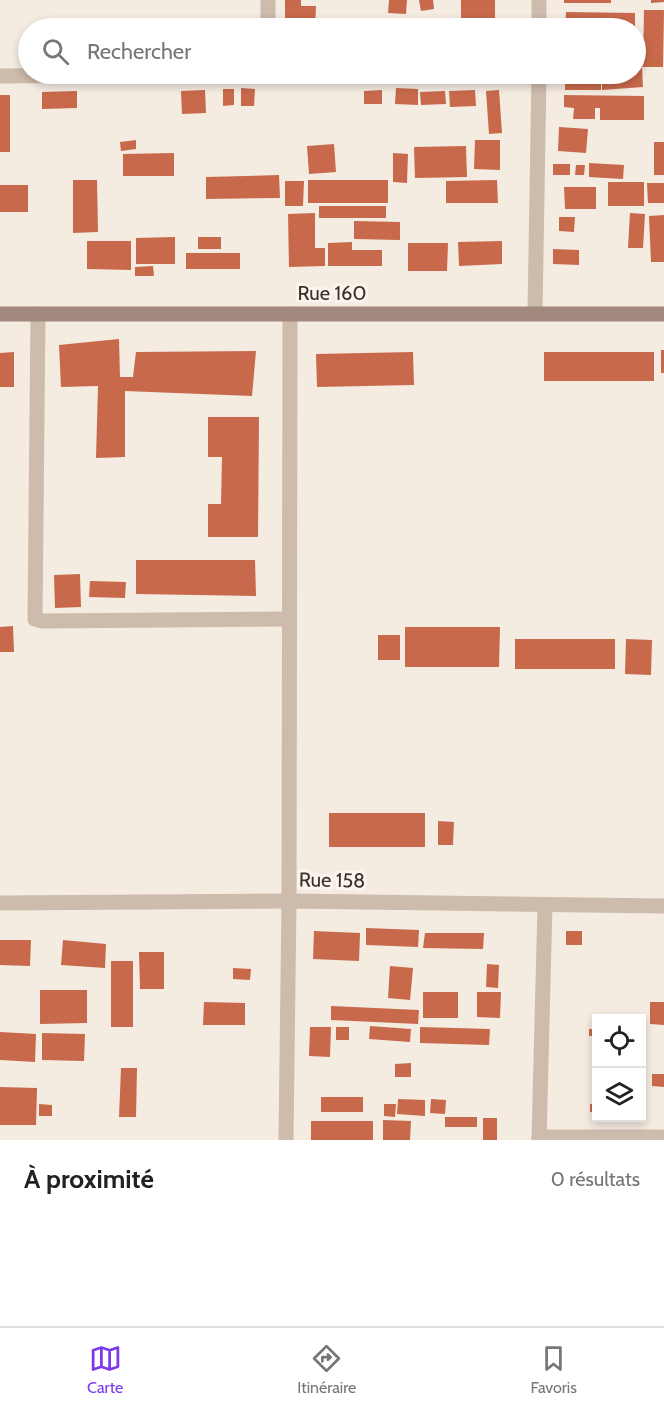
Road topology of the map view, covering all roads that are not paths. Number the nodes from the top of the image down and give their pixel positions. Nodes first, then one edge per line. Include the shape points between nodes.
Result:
1 (268, 0) edge
2 (539, 0) edge
3 (268, 18) edge
4 (539, 18) edge
5 (0, 76) edge
6 (18, 76) edge
7 (539, 84) edge
8 (535, 313) junction
9 (0, 314) edge
10 (38, 314) junction
11 (290, 314) junction
12 (664, 314) edge
13 (289, 619) junction
14 (289, 901) junction
15 (0, 903) edge
16 (545, 905) junction
17 (664, 906) edge
18 (664, 1137) edge
19 (539, 1138) edge
20 (286, 1140) edge

1 - 3 street
2 - 4 street
5 - 6 street
7 - 8 street
8 - 11 street, Rue 160
8 - 12 street, Rue 160
9 - 10 street, Rue 160
10 - 11 street, Rue 160
10 - 13 street via 35,619
11 - 13 street
13 - 14 street
14 - 15 street, Rue 158
14 - 16 street, Rue 158
14 - 20 street
16 - 17 street, Rue 158
16 - 19 street
18 - 19 street

